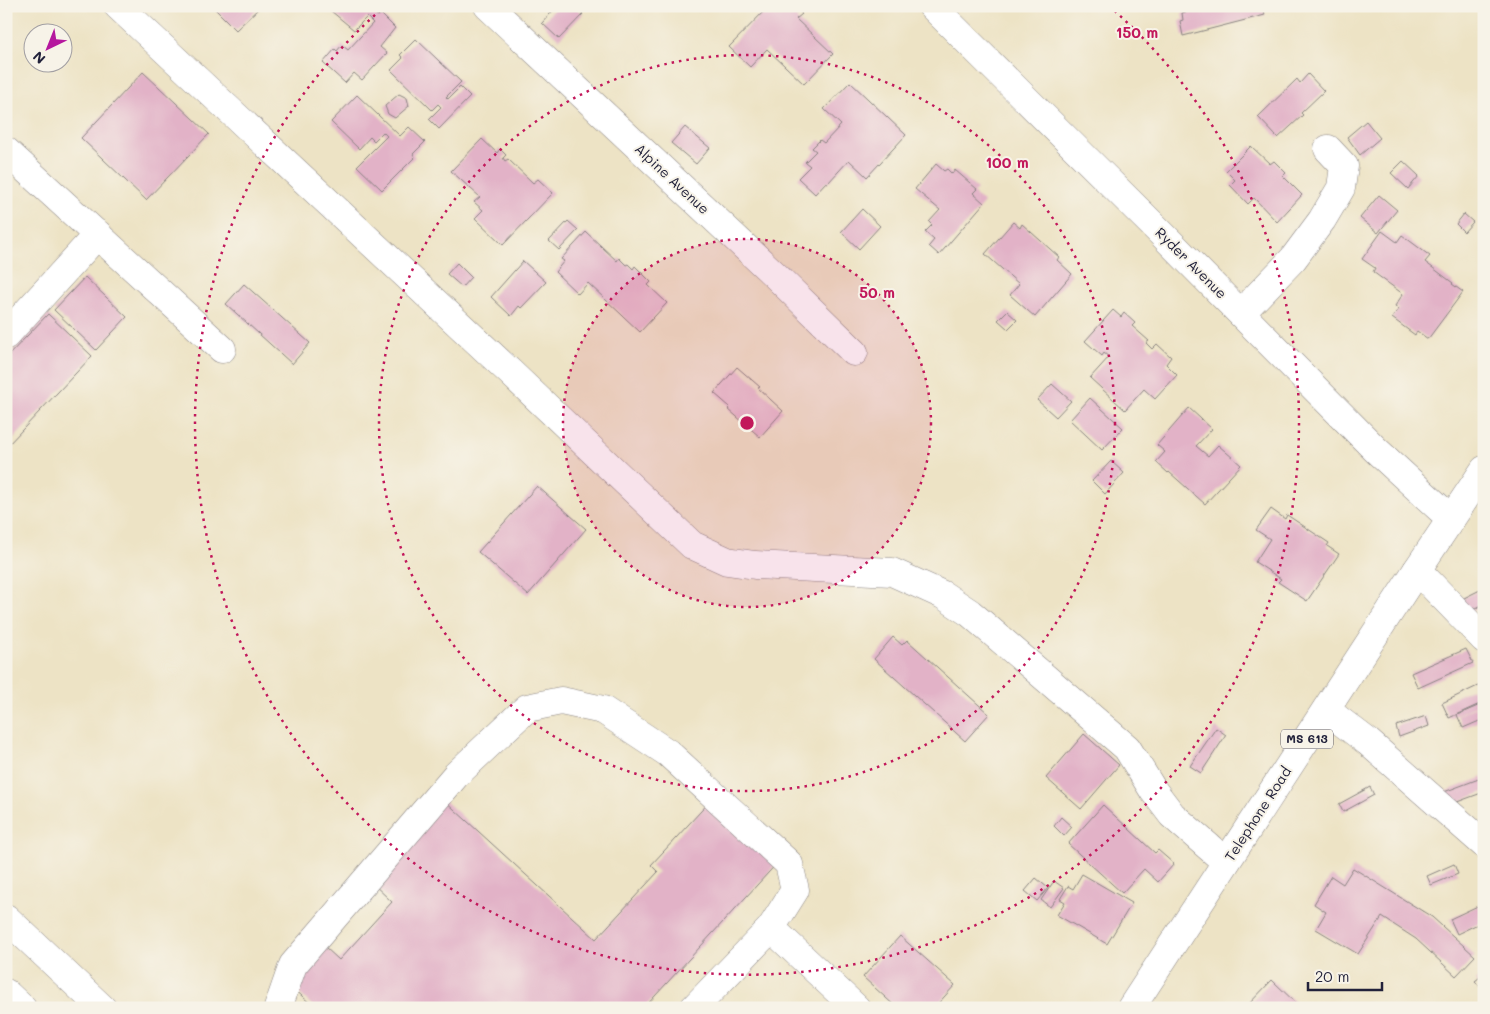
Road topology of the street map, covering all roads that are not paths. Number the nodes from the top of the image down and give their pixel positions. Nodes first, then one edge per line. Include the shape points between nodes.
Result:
1 (118, 6) edge
2 (488, 6) edge
3 (932, 6) edge
4 (1328, 149) dead end
5 (6, 151) edge
6 (98, 234) junction
7 (1241, 313) junction
8 (6, 336) edge
9 (222, 349) dead end
10 (854, 352) dead end
11 (1484, 470) edge
12 (1451, 519) junction
13 (1417, 570) junction
14 (1484, 639) edge
15 (1326, 710) junction
16 (1484, 844) edge
17 (1226, 862) junction
18 (6, 918) edge
19 (771, 928) junction
20 (6, 993) edge
21 (22, 1008) edge
22 (102, 1008) edge
23 (278, 1008) edge
24 (694, 1008) edge
25 (856, 1008) edge
26 (1131, 1008) edge

1 - 17 street via 692,545 727,561 755,565 892,572 943,595 970,613 1128,748 1172,815
2 - 10 street, Alpine Avenue
3 - 7 street, Ryder Avenue
4 - 7 street via 1344,166 1342,188 1293,259
5 - 6 street
6 - 8 street
6 - 9 street
7 - 12 street, Ryder Avenue via 1376,450
11 - 12 street, Telephone Road / MS 613
12 - 13 street, Telephone Road / MS 613
13 - 14 street
13 - 15 street, Telephone Road / MS 613
15 - 16 street via 1368,742
15 - 17 street, Telephone Road / MS 613
17 - 26 street, Telephone Road / MS 613
18 - 22 street
19 - 23 street via 795,890 789,864 668,754 603,710 561,702 527,708 456,775 293,965
19 - 24 street
19 - 25 street
20 - 21 street

